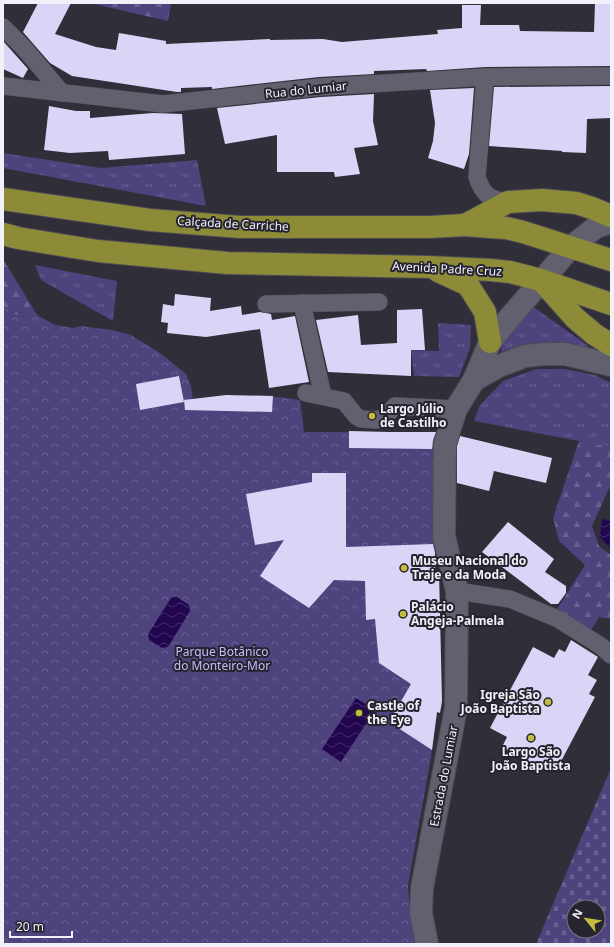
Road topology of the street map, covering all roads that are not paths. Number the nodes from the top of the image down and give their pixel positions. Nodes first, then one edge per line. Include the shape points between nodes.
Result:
1 (3, 27) edge
2 (611, 76) edge
3 (485, 77) junction
4 (3, 86) edge
5 (62, 93) junction
6 (3, 185) edge
7 (3, 198) edge
8 (508, 202) junction
9 (70, 207) junction
10 (611, 216) edge
11 (611, 222) edge
12 (465, 225) junction
13 (3, 234) edge
14 (571, 247) junction
15 (611, 260) edge
16 (428, 267) junction
17 (541, 280) junction
18 (379, 302) dead end
19 (302, 303) junction
20 (266, 304) dead end
21 (611, 304) edge
22 (490, 342) junction
23 (611, 345) edge
24 (611, 366) edge
25 (474, 380) junction
26 (306, 393) dead end
27 (323, 396) junction
28 (456, 409) junction
29 (457, 591) junction
30 (611, 655) edge
31 (427, 944) edge

1 - 5 street
2 - 3 street, Rua do Lumiar
3 - 5 street, Rua do Lumiar via 320,87 163,104
3 - 8 street via 477,177 482,190 489,196 498,201
4 - 5 street, Rua do Lumiar
6 - 9 highway
7 - 9 highway, Calçada de Carriche
8 - 10 highway via 542,200 576,203
8 - 12 highway
9 - 12 highway, Calçada de Carriche via 150,220 240,227
11 - 14 street, Estrada do Lumiar via 596,227
12 - 14 highway via 506,228
13 - 16 highway, Avenida Padre Cruz via 98,251 227,263
14 - 15 highway
14 - 17 street, Estrada do Lumiar
16 - 17 highway, Avenida Padre Cruz via 503,271
16 - 22 highway via 468,285 484,312
17 - 21 highway, Avenida Padre Cruz
17 - 22 street, Estrada do Lumiar
17 - 23 highway via 575,318
18 - 19 street
19 - 20 street
19 - 27 street
22 - 25 street, Estrada do Lumiar
24 - 25 street via 565,354 525,356 499,366
25 - 28 street, Estrada do Lumiar
26 - 27 street
27 - 28 street via 344,401 356,416 368,420 383,418 395,406
28 - 29 street, Estrada do Lumiar via 445,444 444,536
29 - 30 street via 510,599 558,619 602,646
29 - 31 street, Estrada do Lumiar via 456,708 422,888 420,913

